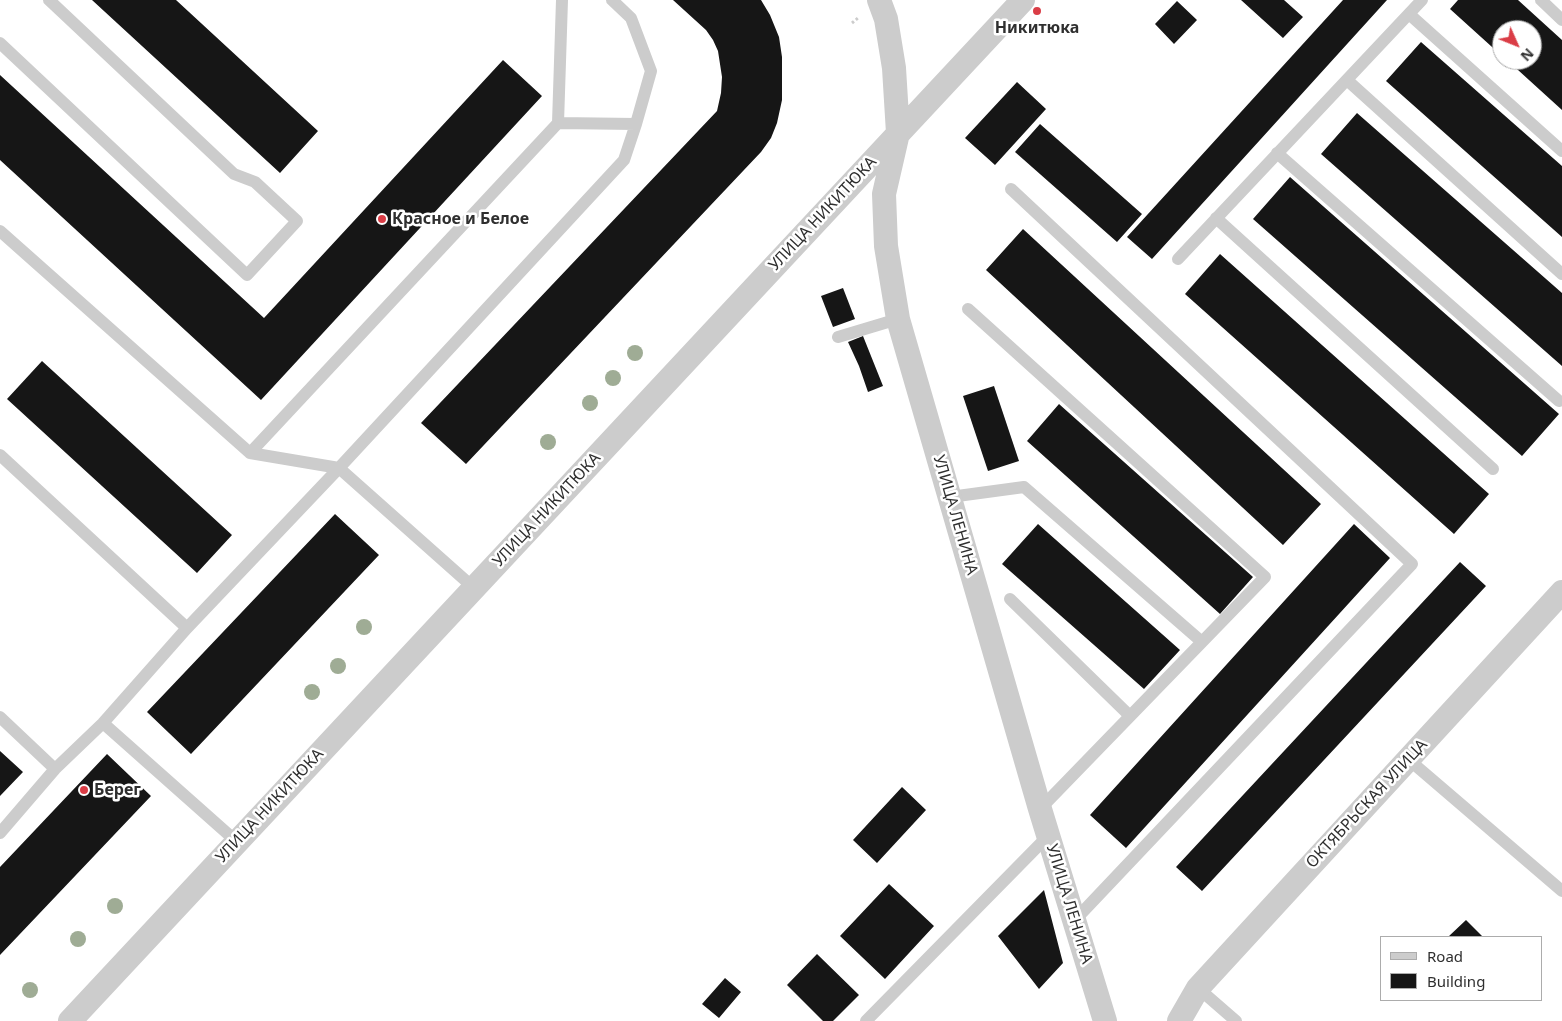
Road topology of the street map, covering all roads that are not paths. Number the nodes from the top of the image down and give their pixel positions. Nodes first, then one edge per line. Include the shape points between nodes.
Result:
1 (49, 0) edge
2 (562, 0) edge
3 (612, 0) edge
4 (879, 0) edge
5 (1023, 0) edge
6 (1422, 0) edge
7 (1541, 0) edge
8 (1409, 14) junction
9 (1562, 20) edge
10 (0, 43) edge
11 (1347, 80) junction
12 (558, 123) junction
13 (636, 124) junction
14 (898, 133) junction
15 (1562, 151) edge
16 (1277, 153) junction
17 (1011, 189) dead end
18 (1216, 218) junction
19 (0, 231) edge
20 (1178, 259) dead end
21 (1562, 274) edge
22 (968, 309) dead end
23 (898, 318) junction
24 (838, 337) dead end
25 (1558, 401) dead end
26 (250, 453) junction
27 (0, 454) edge
28 (340, 468) junction
29 (1493, 469) dead end
30 (950, 498) junction
31 (474, 588) junction
32 (1562, 592) edge
33 (1010, 599) dead end
34 (187, 628) junction
35 (1202, 642) junction
36 (1130, 716) junction
37 (0, 717) edge
38 (103, 723) junction
39 (1408, 759) junction
40 (55, 769) junction
41 (1040, 809) junction
42 (0, 833) edge
43 (1048, 836) junction
44 (237, 842) junction
45 (1562, 891) edge
46 (1074, 921) junction
47 (1198, 988) junction
48 (70, 1021) edge
49 (866, 1021) edge
50 (1105, 1021) edge
51 (1179, 1021) edge
52 (1236, 1021) edge

1 - 10 lane via 234,174 255,182 297,221 246,275
2 - 12 lane
3 - 13 lane via 631,18 651,71
4 - 14 street, УЛИЦА ЛЕНИНА via 886,19 894,68
5 - 14 street, УЛИЦА НИКИТЮКА
6 - 8 lane
7 - 9 lane
8 - 11 lane
8 - 15 lane
11 - 16 lane
11 - 21 lane
12 - 13 lane
12 - 26 lane
13 - 28 lane via 624,160
14 - 23 street, УЛИЦА ЛЕНИНА via 884,194 886,246
14 - 31 street, УЛИЦА НИКИТЮКА
16 - 18 lane
16 - 25 lane
17 - 46 lane via 1412,564
18 - 20 lane
18 - 29 lane
19 - 26 lane
22 - 35 lane via 1265,577
23 - 24 lane
23 - 30 street, УЛИЦА ЛЕНИНА
26 - 28 lane
27 - 34 lane
28 - 31 lane
28 - 34 lane
30 - 35 lane via 1024,487
30 - 41 street, УЛИЦА ЛЕНИНА
31 - 44 street, УЛИЦА НИКИТЮКА
32 - 39 street, ОКТЯБРЬСКАЯ УЛИЦА
33 - 36 lane
34 - 38 lane
35 - 36 lane
36 - 41 lane
37 - 40 lane
38 - 40 lane
38 - 44 lane
39 - 45 lane
39 - 47 street, ОКТЯБРЬСКАЯ УЛИЦА
40 - 42 lane
41 - 43 street, УЛИЦА ЛЕНИНА
43 - 46 street, УЛИЦА ЛЕНИНА
43 - 49 lane
44 - 48 street, УЛИЦА НИКИТЮКА
46 - 50 street, УЛИЦА ЛЕНИНА
47 - 51 street, ОКТЯБРЬСКАЯ УЛИЦА
47 - 52 lane

